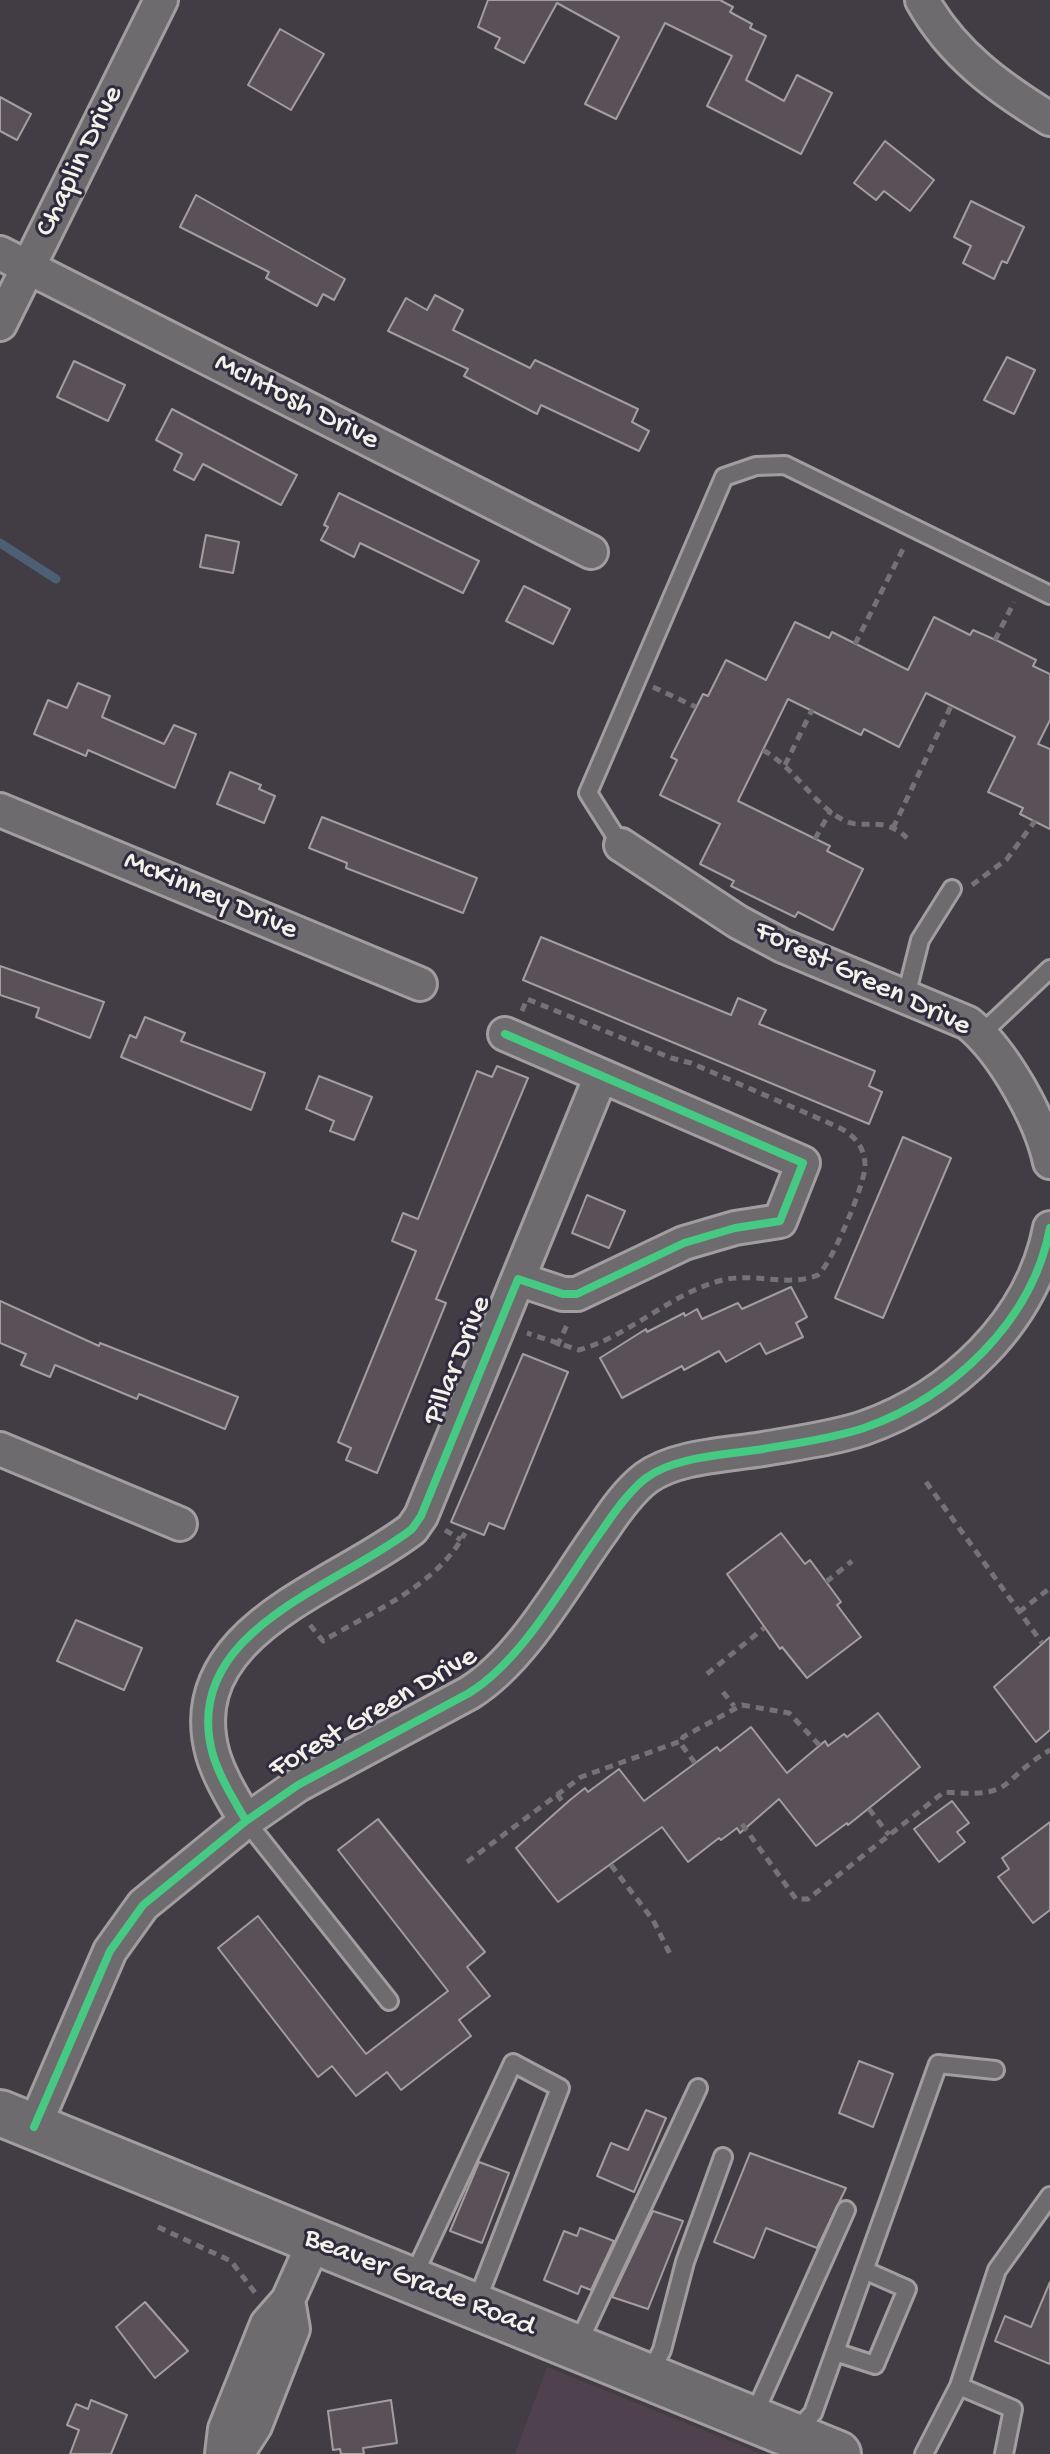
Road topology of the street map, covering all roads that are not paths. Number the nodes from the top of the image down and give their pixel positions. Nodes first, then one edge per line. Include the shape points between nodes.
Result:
1 (161, 0) edge
2 (922, 0) edge
3 (1050, 119) edge
4 (14, 260) edge
5 (0, 324) edge
6 (591, 552) dead end
7 (1050, 595) edge
8 (0, 810) edge
9 (621, 845) joint
10 (960, 888) road end
11 (1050, 969) edge
12 (420, 984) dead end
13 (906, 996) junction
14 (981, 1034) junction
15 (508, 1036) road end
16 (601, 1076) junction
17 (1050, 1162) edge
18 (1050, 1228) edge
19 (518, 1279) junction
20 (0, 1449) edge
21 (180, 1524) dead end
22 (246, 1821) junction
23 (389, 2001) dead end
24 (995, 2070) dead end
25 (698, 2088) dead end
26 (17, 2120) edge
27 (723, 2157) dead end
28 (1050, 2196) edge
29 (846, 2210) dead end
30 (314, 2242) junction
31 (864, 2270) junction
32 (411, 2281) junction
33 (273, 2298) junction
34 (474, 2308) junction
35 (576, 2348) junction
36 (835, 2352) junction
37 (647, 2377) junction
38 (959, 2386) junction
39 (752, 2419) junction
40 (792, 2436) junction
41 (222, 2454) edge
42 (237, 2454) edge
43 (838, 2454) edge
44 (924, 2454) edge
45 (1004, 2454) edge

1 - 4 street, Chaplin Drive
2 - 3 street via 978,69
4 - 5 street, Chaplin Drive
4 - 6 street, McIntosh Drive
7 - 9 lane via 785,465 756,466 724,477 588,793
8 - 12 street, McKinney Drive
9 - 13 street, Forest Green Drive via 783,946
10 - 13 lane via 920,940
11 - 14 lane
13 - 14 street, Forest Green Drive via 950,1013
14 - 17 street, Forest Green Drive via 1031,1111
15 - 16 street, Pillar Drive
16 - 19 street
16 - 19 street, Pillar Drive via 803,1163 780,1221 684,1243 577,1294
18 - 22 street, Forest Green Drive via 1029,1288 975,1362 915,1403 863,1428 653,1473 613,1514 494,1675 298,1785
19 - 22 street, Pillar Drive via 412,1529 274,1614 234,1651 220,1674 211,1702 213,1755
20 - 21 street
22 - 23 lane
22 - 26 street, Forest Green Drive via 156,1893 119,1934
24 - 31 lane via 938,2064
25 - 35 lane
26 - 30 main road, Beaver Grade Road
27 - 37 lane via 685,2262 662,2350
28 - 38 lane via 997,2270
29 - 39 lane
30 - 32 main road, Beaver Grade Road
30 - 33 street
31 - 36 lane
31 - 36 lane via 907,2289 875,2365
32 - 34 main road, Beaver Grade Road
32 - 34 lane via 513,2063 560,2088
33 - 41 street via 225,2429
33 - 42 street via 293,2329 255,2426
34 - 35 main road, Beaver Grade Road
35 - 37 main road, Beaver Grade Road
36 - 40 lane via 813,2413
37 - 39 main road, Beaver Grade Road
38 - 44 lane
38 - 45 lane via 1013,2409
39 - 40 main road, Beaver Grade Road
40 - 43 main road, Beaver Grade Road

